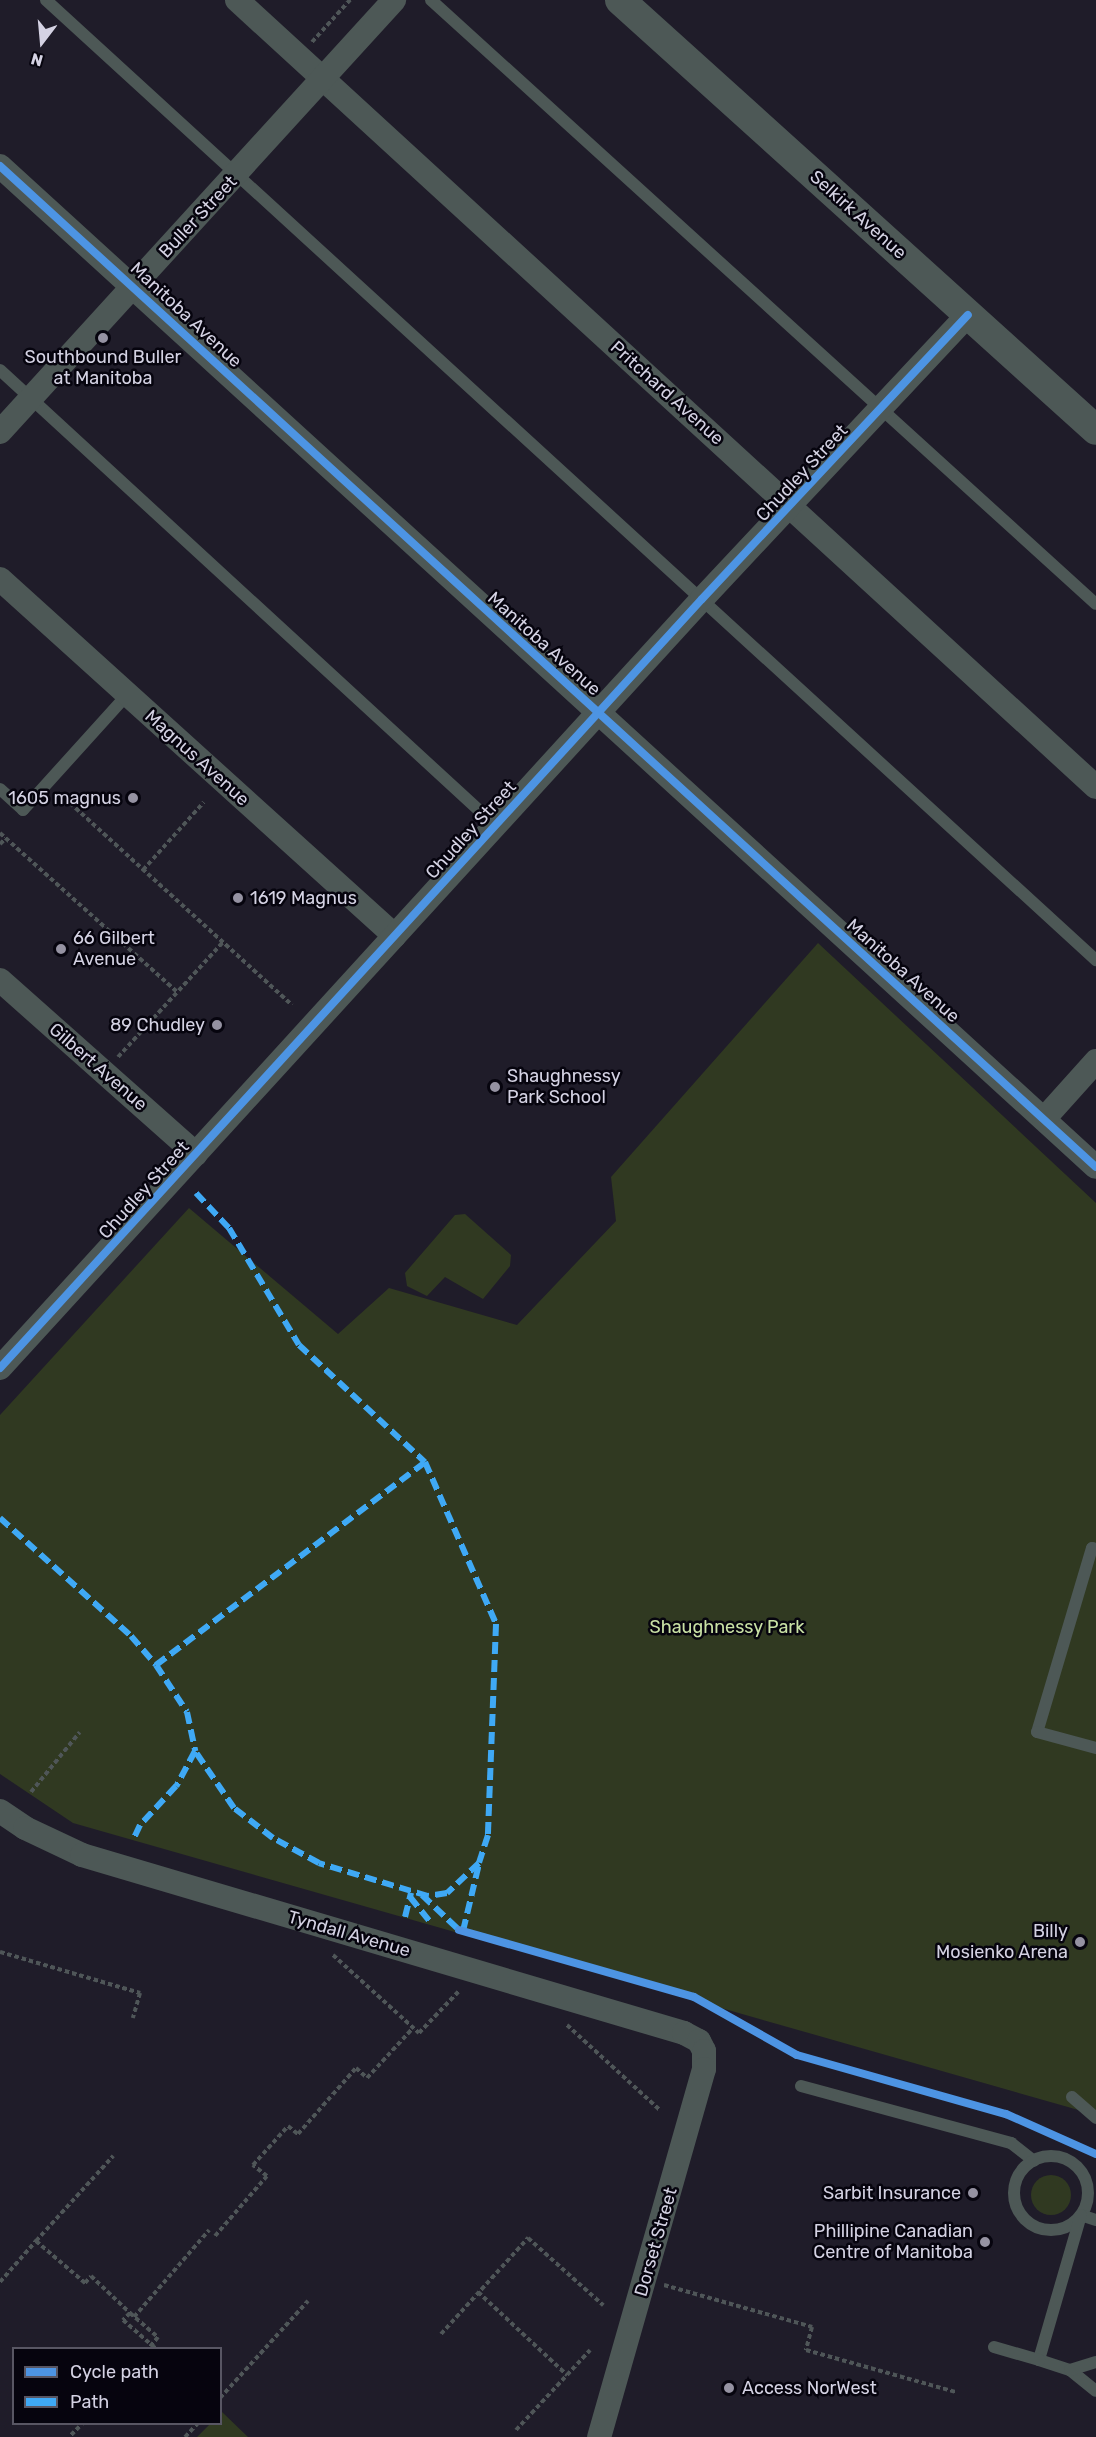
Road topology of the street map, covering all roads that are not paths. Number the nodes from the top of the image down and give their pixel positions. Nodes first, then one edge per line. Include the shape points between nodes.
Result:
1 (46, 0) edge
2 (237, 0) edge
3 (394, 0) edge
4 (431, 0) edge
5 (620, 0) edge
6 (323, 78) junction
7 (0, 166) edge
8 (237, 174) junction
9 (133, 286) junction
10 (968, 315) junction
11 (0, 370) edge
12 (31, 398) junction
13 (881, 410) junction
14 (1096, 430) edge
15 (0, 432) edge
16 (791, 508) junction
17 (0, 579) edge
18 (702, 599) junction
19 (1096, 604) edge
20 (127, 695) junction
21 (597, 714) junction
22 (1096, 787) edge
23 (0, 789) edge
24 (495, 825) junction
25 (396, 936) junction
26 (1096, 960) edge
27 (0, 980) edge
28 (1096, 1061) edge
29 (1044, 1119) junction
30 (196, 1154) junction
31 (1096, 1167) edge
32 (0, 1368) edge
33 (1096, 1549) edge
34 (1096, 1748) edge
35 (0, 1811) edge
36 (702, 2046) joint
37 (801, 2086) dead end
38 (1072, 2097) dead end
39 (1096, 2118) edge
40 (1034, 2161) junction
41 (1081, 2215) junction
42 (1096, 2220) edge
43 (994, 2347) dead end
44 (1040, 2360) junction
45 (1096, 2362) edge
46 (1070, 2370) junction
47 (1096, 2391) edge
48 (599, 2437) edge

1 - 8 lane
2 - 6 street, Pritchard Avenue
3 - 6 street, Buller Street
4 - 13 lane
5 - 10 street, Selkirk Avenue
6 - 8 street, Buller Street
6 - 16 street, Pritchard Avenue
7 - 9 street, Manitoba Avenue
8 - 9 street, Buller Street
8 - 18 lane
9 - 12 street, Buller Street
9 - 21 street, Manitoba Avenue
10 - 13 street, Chudley Street
10 - 14 street, Selkirk Avenue
11 - 12 lane
12 - 15 street, Buller Street
12 - 24 lane
13 - 16 street, Chudley Street
13 - 19 lane
16 - 18 street, Chudley Street
16 - 22 street, Pritchard Avenue
17 - 20 street, Magnus Avenue
18 - 21 street, Chudley Street
18 - 26 lane
20 - 23 lane via 23,810
20 - 25 street, Magnus Avenue
21 - 24 street, Chudley Street
21 - 29 street, Manitoba Avenue
24 - 25 street, Chudley Street
25 - 30 street, Chudley Street
27 - 30 street, Gilbert Avenue
28 - 29 street
29 - 31 street, Manitoba Avenue
30 - 32 street, Chudley Street
33 - 34 lane via 1092,1548 1037,1732
35 - 36 street, Tyndall Avenue via 25,1828 82,1855 684,2033
36 - 48 street, Dorset Street via 704,2069
37 - 40 lane via 1011,2143
38 - 39 lane
40 - 41 lane via 1058,2157 1079,2169 1088,2192
40 - 41 lane via 1017,2178 1015,2201 1020,2212 1038,2227 1050,2230 1072,2223
41 - 42 lane
41 - 44 lane
43 - 44 lane
44 - 46 lane
45 - 46 lane
46 - 47 lane

